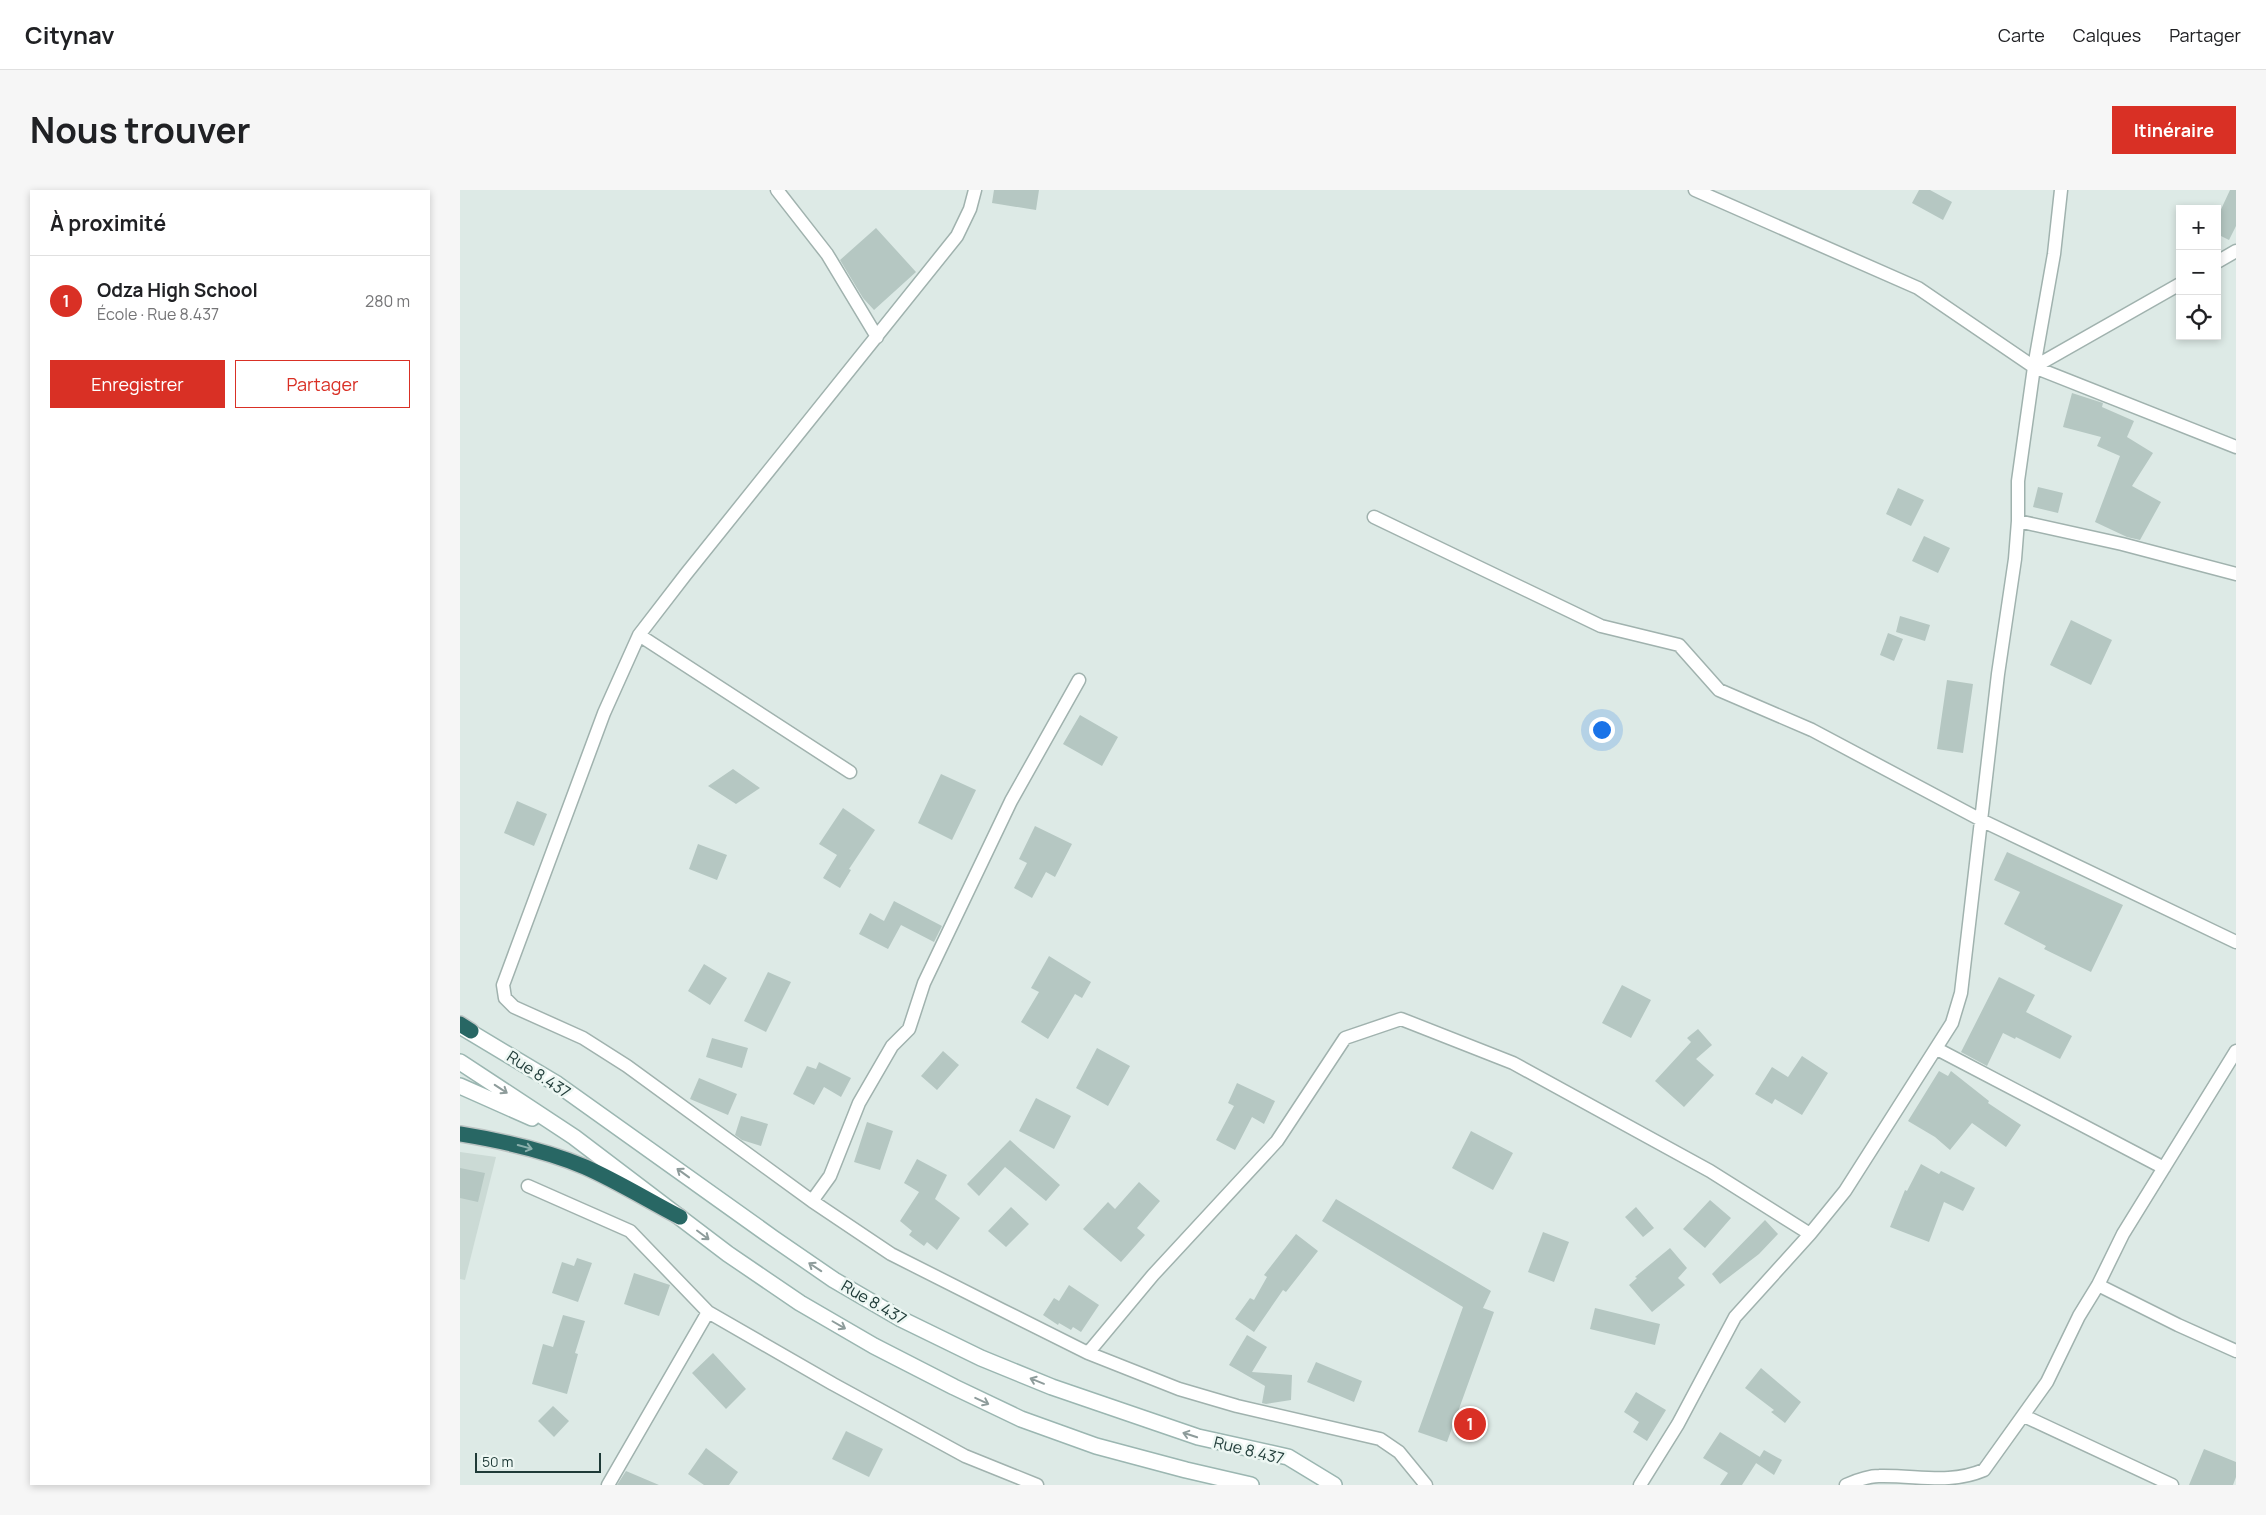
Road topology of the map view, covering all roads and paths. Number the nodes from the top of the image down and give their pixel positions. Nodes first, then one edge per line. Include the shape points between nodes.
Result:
1 (776, 190) edge
2 (974, 190) edge
3 (1695, 190) edge
4 (2061, 190) edge
5 (2236, 251) edge
6 (2221, 260) edge
7 (2176, 286) edge
8 (877, 337) junction
9 (2034, 367) junction
10 (2236, 447) edge
11 (1374, 517) dead end
12 (2018, 521) junction
13 (2236, 574) edge
14 (639, 635) junction
15 (1079, 680) dead end
16 (850, 772) dead end
17 (1983, 821) junction
18 (2236, 942) edge
19 (464, 1027) edge
20 (1937, 1049) junction
21 (2236, 1052) edge
22 (460, 1062) edge
23 (460, 1086) edge
24 (460, 1134) edge
25 (574, 1137) junction
26 (2164, 1168) junction
27 (528, 1186) dead end
28 (812, 1201) junction
29 (680, 1217) junction
30 (1810, 1234) junction
31 (2098, 1285) junction
32 (708, 1312) junction
33 (2236, 1351) edge
34 (1088, 1353) junction
35 (2024, 1416) junction
36 (608, 1485) edge
37 (1037, 1485) edge
38 (1251, 1485) edge
39 (1334, 1485) edge
40 (1426, 1485) edge
41 (1640, 1485) edge
42 (1846, 1485) edge
43 (2172, 1485) edge

1 - 8 street via 827,254
2 - 8 street via 970,209 957,236
3 - 9 street via 1918,288
4 - 9 street via 2054,254
5 - 6 street
7 - 9 street
8 - 14 street
9 - 10 street
9 - 12 street via 2018,481
11 - 17 street via 1601,626 1679,645 1719,690 1812,730
12 - 13 street
12 - 17 street
14 - 16 street
14 - 28 street via 590,749 503,985 505,998 514,1006 583,1038 627,1066
15 - 28 street via 1007,810 924,983 909,1029 892,1046 859,1103 830,1176
17 - 18 street
17 - 20 street via 1961,993 1952,1023
39 -> 19 main road, Rue 8.437 via 1288,1457 1198,1437 1052,1387 981,1358 901,1319 834,1280 557,1084
20 - 26 street
20 - 30 street via 1845,1191
21 - 26 street
22 -> 25 main road, Rue 8.437
23 - 25 main road
24 -> 29 highway via 508,1142 586,1168
25 - 29 main road, Rue 8.437
26 - 31 street via 2123,1234
27 - 32 street via 630,1231
28 - 34 street via 891,1254
29 -> 38 main road, Rue 8.437 via 800,1303 874,1346 1021,1419 1096,1446
30 - 34 street via 1710,1171 1514,1063 1400,1019 1344,1038 1277,1141 1153,1276
30 - 41 street via 1735,1316 1678,1424
31 - 33 street
31 - 35 street via 2047,1382
32 - 36 street
32 - 37 street via 965,1456
34 - 40 street via 1180,1390 1380,1439 1399,1452
35 - 42 street via 1984,1470 1970,1479 1934,1482 1878,1476
35 - 43 street

